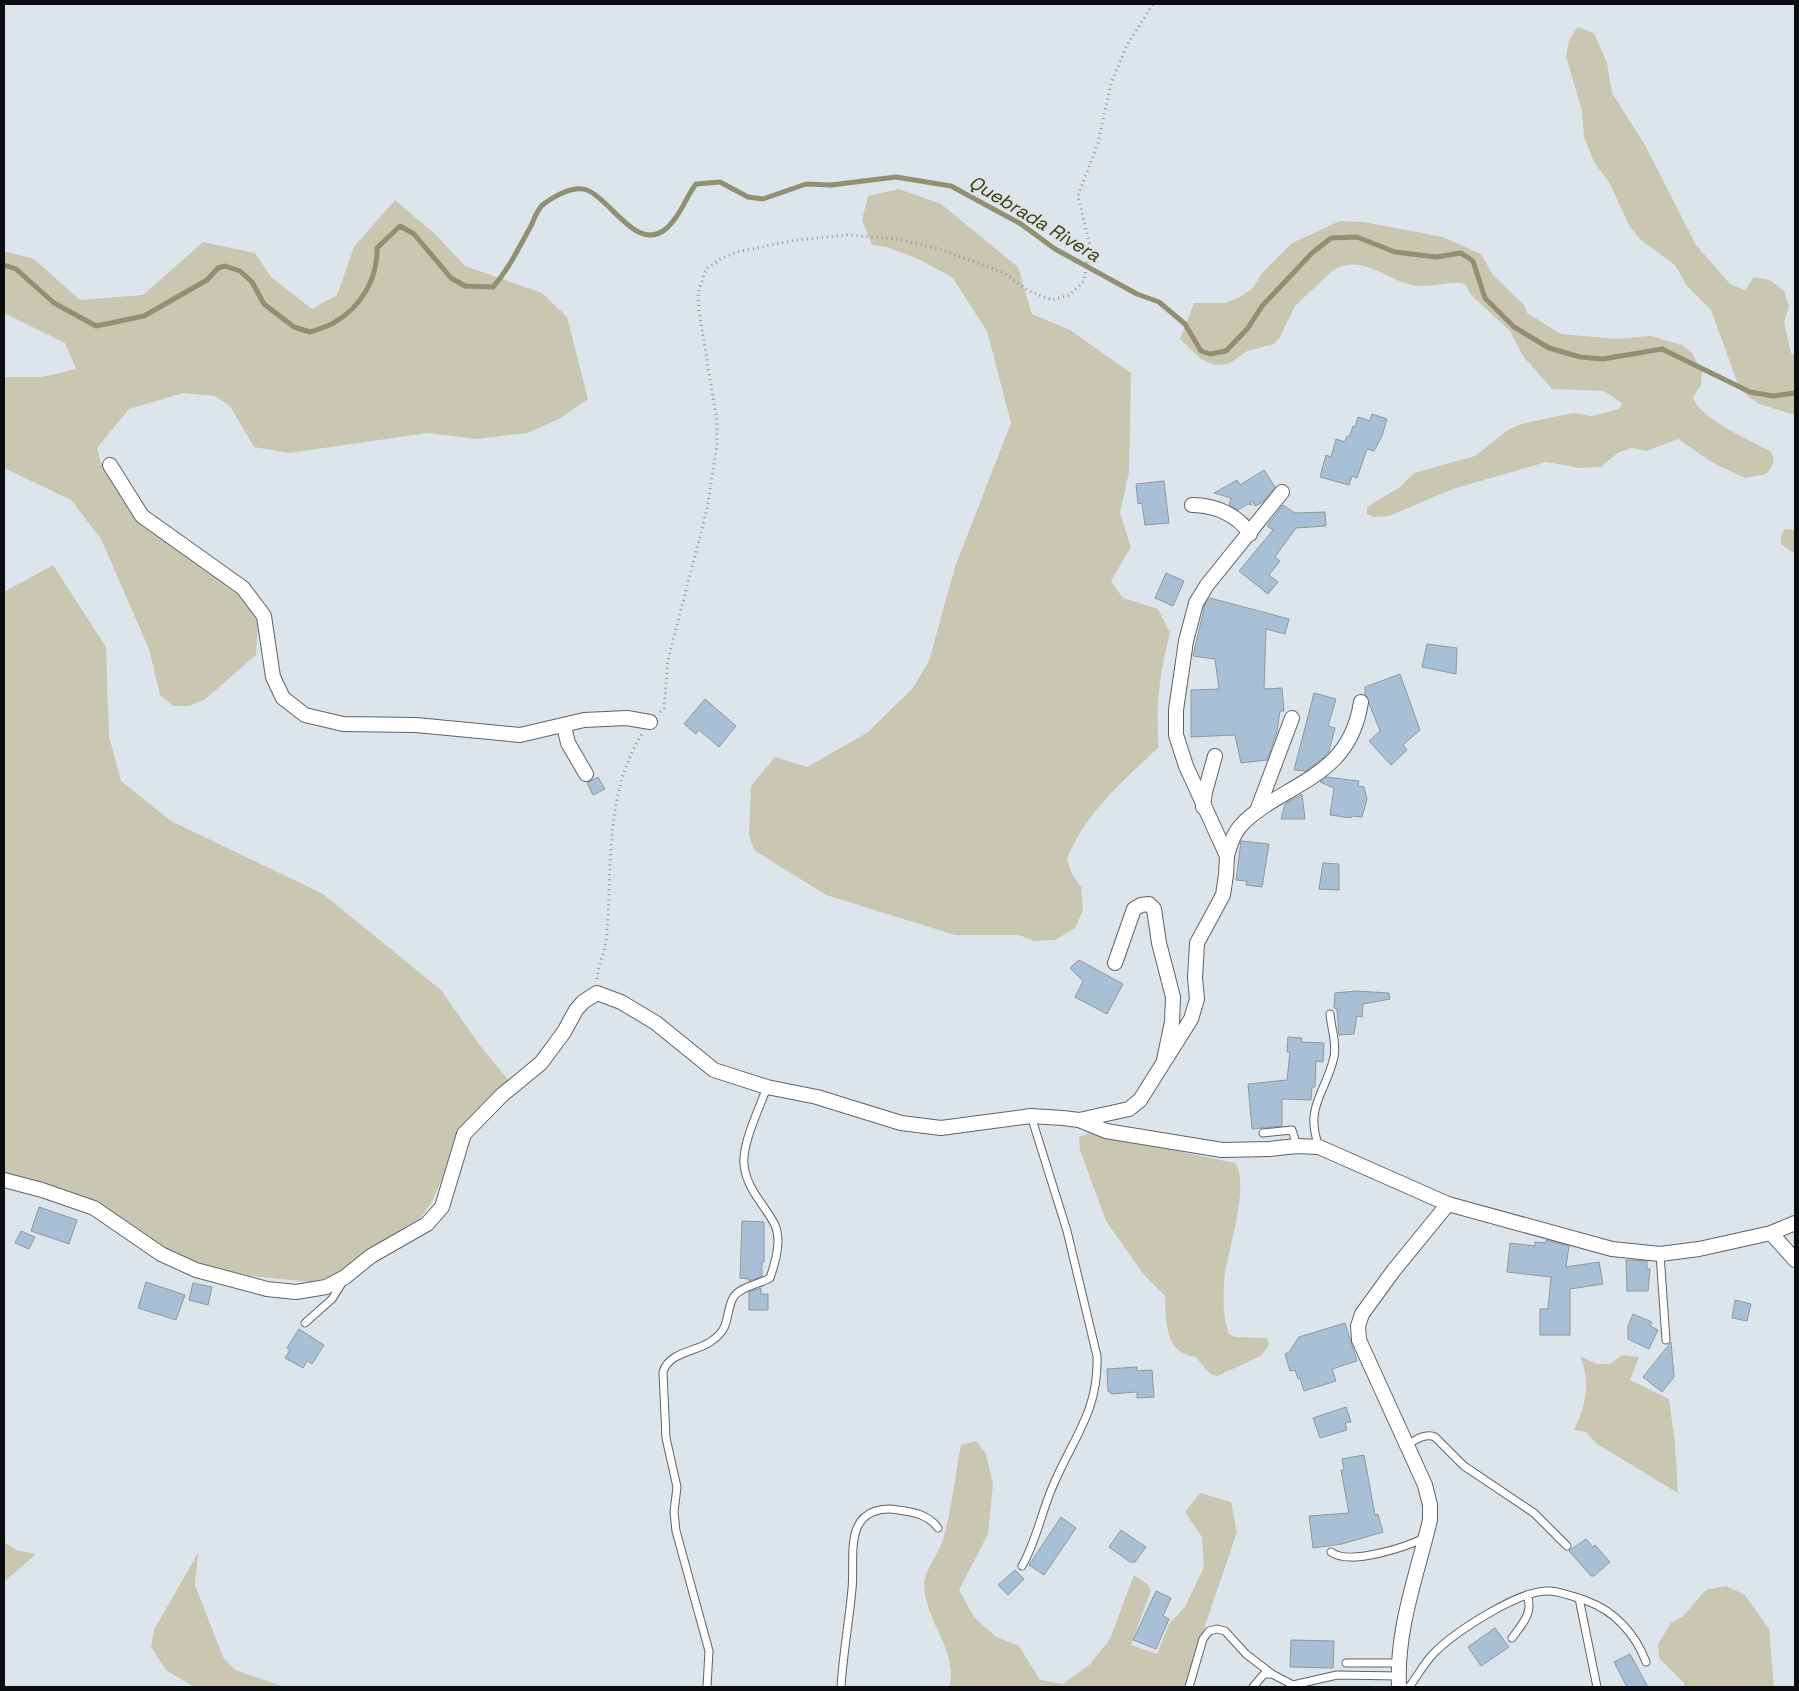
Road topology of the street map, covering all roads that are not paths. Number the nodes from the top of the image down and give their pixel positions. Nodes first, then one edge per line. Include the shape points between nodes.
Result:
1 (110, 465) dead end
2 (1282, 492) dead end
3 (1192, 505) dead end
4 (1250, 534) junction
5 (1361, 702) dead end
6 (1292, 718) dead end
7 (650, 722) road end
8 (564, 726) junction
9 (1215, 756) dead end
10 (586, 774) dead end
11 (1203, 807) junction
12 (1257, 811) junction
13 (1227, 856) junction
14 (1115, 963) dead end
15 (1330, 1014) dead end
16 (1163, 1063) junction
17 (767, 1087) junction
18 (1031, 1116) junction
19 (1079, 1120) junction
20 (1263, 1133) dead end
21 (1297, 1146) junction
22 (1319, 1147) junction
23 (4, 1180) edge
24 (1448, 1204) junction
25 (1795, 1223) edge
26 (1771, 1233) junction
27 (1660, 1254) junction
28 (1795, 1260) edge
29 (345, 1277) junction
30 (305, 1323) dead end
31 (1666, 1340) dead end
32 (1407, 1445) junction
33 (938, 1528) dead end
34 (1426, 1537) junction
35 (1567, 1546) dead end
36 (1331, 1552) dead end
37 (1022, 1566) dead end
38 (1526, 1595) junction
39 (1579, 1598) junction
40 (1512, 1638) dead end
41 (1646, 1662) dead end
42 (1346, 1663) dead end
43 (1272, 1674) junction
44 (1399, 1675) edge
45 (707, 1687) edge
46 (841, 1687) edge
47 (1189, 1687) edge
48 (1253, 1687) edge
49 (1409, 1687) edge
50 (1597, 1687) edge

1 - 8 street via 142,516 252,597 264,616 273,676 283,698 305,715 343,724 416,725 520,735
2 - 4 street
3 - 4 street via 1225,512 1245,526
4 - 11 street via 1207,584 1196,603 1186,641 1176,710 1176,735
5 - 12 street via 1354,730 1341,754 1326,768
6 - 12 street
7 - 8 street via 627,718 584,720
8 - 10 street via 568,743
9 - 11 street
11 - 13 street
12 - 13 street via 1235,834
13 - 16 street via 1223,895 1197,943 1197,999 1191,1019
14 - 16 street via 1134,909 1141,904 1149,904 1154,909 1159,943 1174,997
15 - 22 lane via 1334,1054 1318,1095 1314,1118
16 - 19 street via 1140,1100 1129,1109
17 - 18 street via 817,1097 901,1123 930,1127 973,1125
17 - 29 street via 714,1070 656,1023 621,1002 596,993 576,1010 541,1063 502,1095 464,1134 442,1207 427,1224 371,1256
17 - 45 lane via 747,1145 744,1164 750,1187 776,1227 778,1246 770,1278 733,1297 725,1329 711,1342 674,1358 666,1364 663,1372 666,1438 677,1487 676,1530 709,1651
18 - 19 street
18 - 37 lane via 1067,1231 1097,1356 1097,1375 1095,1394 1082,1428 1052,1489 1031,1550
19 - 21 street via 1106,1131 1222,1150
20 - 21 lane via 1292,1130
21 - 22 street
22 - 24 street
23 - 29 street via 94,1208 161,1254 196,1270 267,1289 296,1292 326,1287
24 - 27 street via 1590,1244
24 - 32 street via 1394,1270 1362,1314 1358,1326 1359,1340
25 - 26 street
26 - 27 street
26 - 28 street
27 - 31 lane
29 - 30 lane via 332,1299
32 - 34 street via 1429,1495 1430,1520
32 - 35 lane via 1430,1435 1435,1437 1464,1466 1534,1513
33 - 46 lane via 932,1520 919,1514 886,1508 870,1513 857,1528
34 - 36 lane via 1412,1544 1349,1558
34 - 44 street via 1406,1613
38 - 39 lane via 1548,1591
38 - 40 lane via 1530,1603 1529,1613
38 - 49 lane via 1498,1606 1434,1653
39 - 41 lane via 1616,1618 1631,1634
39 - 50 lane
42 - 44 lane
43 - 44 lane via 1293,1685 1338,1675
43 - 47 lane via 1246,1654 1225,1631 1217,1629 1209,1631 1203,1639
43 - 48 lane via 1264,1674

